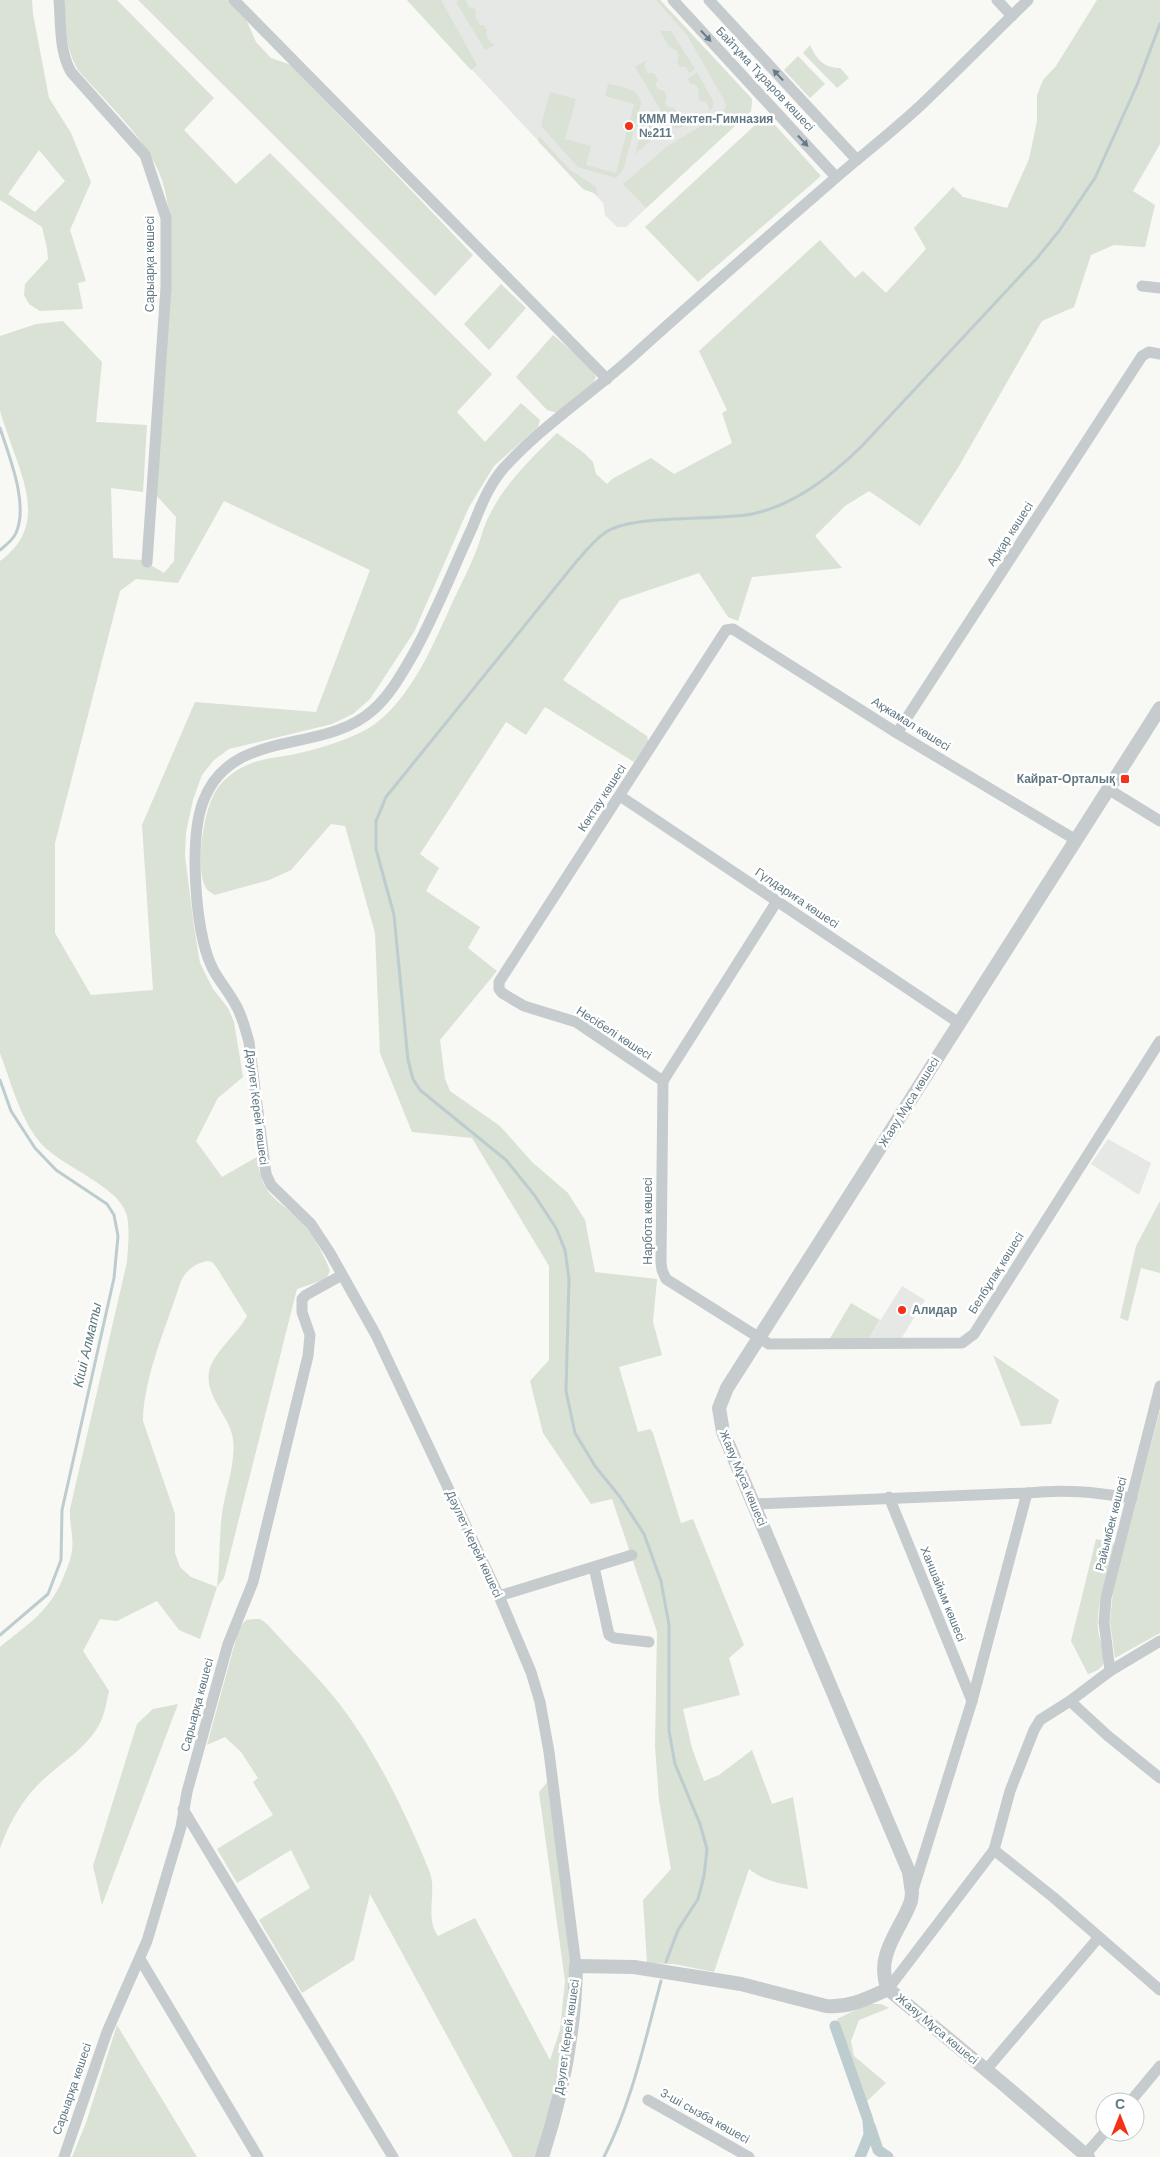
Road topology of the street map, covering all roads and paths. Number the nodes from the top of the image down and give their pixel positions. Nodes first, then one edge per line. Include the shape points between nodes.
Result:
1 (59, 0) edge
2 (234, 0) edge
3 (673, 0) edge
4 (709, 0) edge
5 (997, 0) edge
6 (1028, 0) edge
7 (1012, 16) junction
8 (857, 160) junction
9 (836, 178) junction
10 (1142, 286) dead end
11 (1160, 288) edge
12 (1154, 353) edge
13 (607, 379) junction
14 (147, 562) dead end
15 (733, 629) joint
16 (1160, 708) edge
17 (897, 733) junction
18 (1108, 789) junction
19 (620, 796) junction
20 (1160, 821) edge
21 (1076, 840) junction
22 (777, 901) junction
23 (499, 986) joint
24 (959, 1023) junction
25 (1160, 1041) edge
26 (662, 1081) junction
27 (342, 1275) junction
28 (759, 1338) junction
29 (1160, 1386) edge
30 (1027, 1493) junction
31 (889, 1497) junction
32 (1132, 1498) junction
33 (754, 1504) junction
34 (632, 1555) dead end
35 (594, 1567) junction
36 (499, 1596) junction
37 (1160, 1641) edge
38 (649, 1642) dead end
39 (1110, 1670) junction
40 (972, 1701) junction
41 (1070, 1701) junction
42 (1160, 1778) edge
43 (184, 1809) junction
44 (994, 1850) junction
45 (912, 1893) junction
46 (1099, 1938) junction
47 (140, 1958) junction
48 (576, 1966) junction
49 (888, 1989) junction
50 (1160, 1990) edge
51 (1160, 2066) edge
52 (986, 2070) junction
53 (1138, 2092) edge
54 (648, 2100) dead end
55 (1098, 2142) edge
56 (1087, 2156) edge
57 (64, 2157) edge
58 (258, 2157) edge
59 (394, 2157) edge
60 (542, 2157) edge
61 (749, 2157) edge

1 - 14 street, Сарыарқа көшесі via 66,64 145,155 164,210 166,287
2 - 13 street
3 -> 9 street, Байтұма Тұраров көшесі
8 -> 4 street, Байтұма Тұраров көшесі
5 - 7 street
6 - 7 street, Дәулет Керей көшесі
7 - 8 street, Дәулет Керей көшесі via 918,108
8 - 9 street, Дәулет Керей көшесі
9 - 13 street, Дәулет Керей көшесі
10 - 11 street
12 - 17 street, Арқар көшесі via 1142,356
13 - 27 street, Дәулет Керей көшесі via 528,446 494,481 422,638 390,692 372,712 323,736 271,746 233,762 211,786 202,803 195,871 205,951 217,978 239,1011 249,1042 266,1174 271,1185 311,1224
15 - 17 street, Ақжамал көшесі
15 - 19 street, Көктау көшесі via 726,630
16 - 18 street, Жаяу Мұса көшесі
17 - 21 street, Ақжамал көшесі
18 - 20 street
18 - 21 street, Жаяу Мұса көшесі
19 - 22 street, Гүлдариға көшесі
19 - 23 street, Көктау көшесі via 502,976
21 - 24 street, Жаяу Мұса көшесі
22 - 24 street, Гүлдариға көшесі
22 - 26 street
23 - 26 street, Несібелі көшесі via 502,993 524,1006 566,1018 584,1027
24 - 28 street, Жаяу Мұса көшесі
25 - 28 street, Белбұлақ көшесі via 966,1342 769,1344
26 - 28 street, Нарбота көшесі via 663,1275
27 - 36 street, Дәулет Керей көшесі via 376,1335
27 - 43 street, Сарыарқа көшесі via 302,1299 302,1312 310,1335 308,1356 253,1582 228,1644
28 - 33 street, Жаяу Мұса көшесі via 724,1394 719,1408 723,1432
29 - 32 street, Райымбек көшесі
30 - 31 street
30 - 32 street via 1080,1490
30 - 40 street
31 - 33 street
31 - 40 street, Ханшайым көшесі
32 - 39 street, Райымбек көшесі via 1106,1598 1104,1622
33 - 45 street, Жаяу Мұса көшесі via 905,1861
34 - 35 street
35 - 36 street
35 - 38 street via 609,1635
36 - 48 street, Дәулет Керей көшесі via 540,1702 550,1752
37 - 39 street
39 - 41 street
40 - 45 street
41 - 42 street
41 - 44 street via 1040,1720 1034,1730 1010,1791
43 - 47 street, Сарыарқа көшесі
43 - 59 street
44 - 46 street
44 - 49 street
45 - 49 street, Жаяу Мұса көшесі via 884,1959
46 - 50 street
46 - 52 street
47 - 57 street, Сарыарқа көшесі via 106,2032
47 - 58 street
48 - 49 street via 644,1969 740,1984 837,2007 860,2002
48 - 60 street, Дәулет Керей көшесі via 574,2006 562,2078
49 - 52 street, Жаяу Мұса көшесі
51 - 53 street
52 - 56 street, Жаяу Мұса көшесі
54 - 61 street, 3-ші сызба көшесі
55 - 56 street

